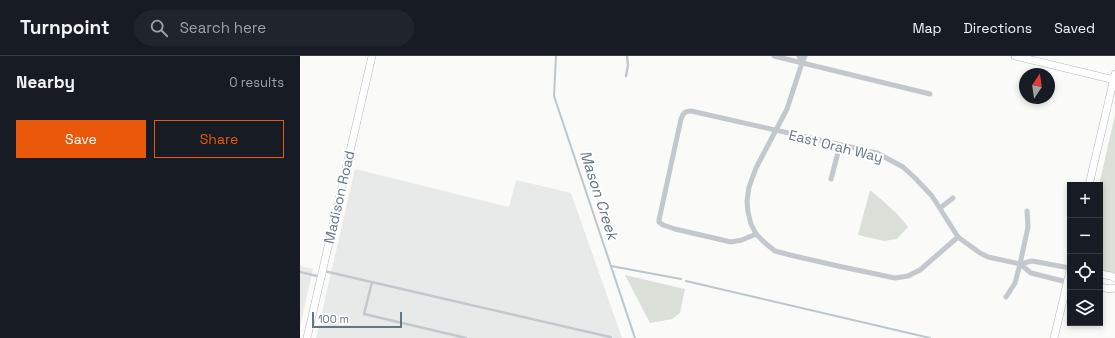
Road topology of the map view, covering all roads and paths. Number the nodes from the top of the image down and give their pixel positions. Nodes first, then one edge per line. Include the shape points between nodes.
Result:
1 (372, 56) edge
2 (627, 56) edge
3 (774, 56) edge
4 (799, 56) edge
5 (805, 56) edge
6 (1015, 56) edge
7 (802, 63) junction
8 (626, 76) dead end
9 (1115, 78) edge
10 (930, 94) dead end
11 (776, 131) junction
12 (840, 145) junction
13 (831, 179) dead end
14 (1090, 182) edge
15 (953, 198) dead end
16 (940, 208) junction
17 (1027, 211) dead end
18 (756, 234) junction
19 (958, 237) junction
20 (1020, 264) junction
21 (1067, 268) edge
22 (300, 272) edge
23 (322, 274) junction
24 (1103, 275) edge
25 (1115, 278) edge
26 (372, 282) junction
27 (1067, 282) edge
28 (1103, 288) edge
29 (1115, 288) edge
30 (1067, 289) edge
31 (1006, 297) dead end
32 (307, 338) edge
33 (466, 338) edge
34 (611, 338) edge
35 (1054, 338) edge

1 - 23 street, Madison Road
2 - 8 lane
3 - 7 street
4 - 7 street
5 - 7 street
6 - 9 street
7 - 10 street
7 - 11 street via 787,109
9 - 14 street
11 - 12 street, East Orah Way
11 - 18 street via 749,186 748,212
11 - 18 street, East Orah Way via 686,111 681,119 663,198 659,220 663,225 731,242
12 - 13 street
12 - 16 street, East Orah Way via 877,153 902,166 916,178
15 - 16 street
16 - 19 street, East Orah Way
17 - 20 street via 1028,227
18 - 19 street via 775,250 895,278 908,276 920,270
19 - 20 street, East Orah Way via 988,257
20 - 21 street, East Orah Way via 1032,261
20 - 27 street, East Orah Way via 1031,273
20 - 31 street via 1015,283
22 - 23 lane
23 - 26 lane
23 - 32 street, Madison Road
24 - 25 street
26 - 33 lane via 364,314
26 - 34 lane
28 - 29 street
30 - 35 street

